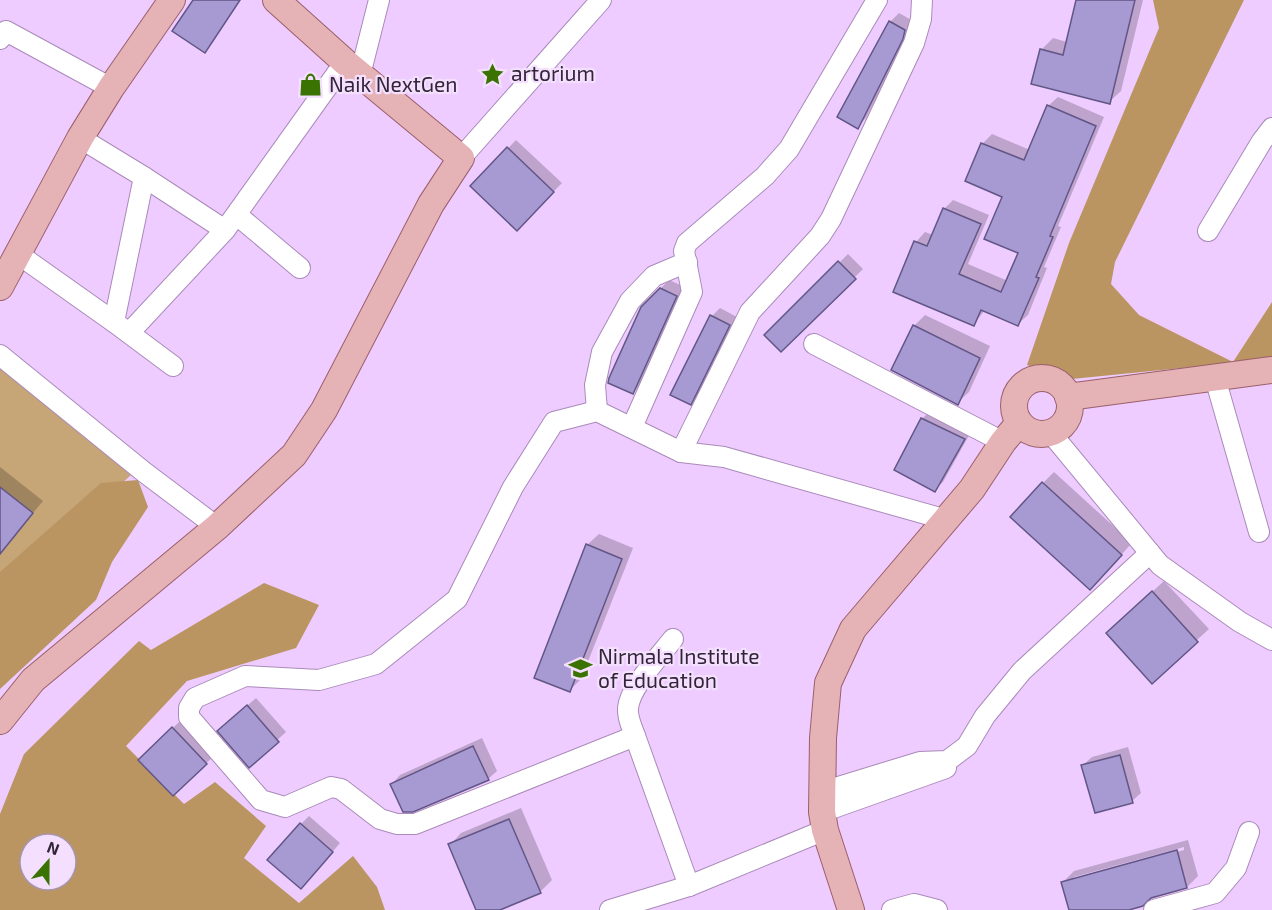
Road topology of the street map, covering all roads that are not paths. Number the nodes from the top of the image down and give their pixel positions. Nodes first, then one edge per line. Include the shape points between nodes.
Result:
1 (172, 0) edge
2 (276, 0) edge
3 (379, 0) edge
4 (602, 0) edge
5 (877, 0) edge
6 (922, 0) edge
7 (0, 39) edge
8 (352, 68) junction
9 (111, 88) junction
10 (1272, 128) edge
11 (80, 138) junction
12 (461, 158) junction
13 (144, 177) junction
14 (231, 223) junction
15 (1208, 231) dead end
16 (18, 254) junction
17 (687, 262) junction
18 (300, 268) dead end
19 (0, 287) edge
20 (122, 327) junction
21 (814, 344) dead end
22 (0, 355) edge
23 (172, 366) dead end
24 (1272, 370) edge
25 (1215, 378) junction
26 (1068, 397) junction
27 (597, 411) junction
28 (1019, 423) junction
29 (632, 427) junction
30 (1050, 432) junction
31 (1003, 442) junction
32 (681, 452) junction
33 (947, 520) junction
34 (217, 527) junction
35 (1258, 532) dead end
36 (1150, 553) junction
37 (673, 639) dead end
38 (1272, 639) edge
39 (0, 722) edge
40 (635, 736) junction
41 (946, 768) dead end
42 (823, 811) junction
43 (1249, 832) dead end
44 (689, 886) junction
45 (610, 910) edge
46 (851, 910) edge
47 (892, 910) edge
48 (937, 910) edge
49 (1154, 910) edge

1 - 9 main road
2 - 8 main road
3 - 8 street
4 - 12 street
5 - 17 street via 789,149 765,176 687,243
6 - 32 street via 914,43 839,204 820,236 750,312
7 - 9 street via 6,31
8 - 12 main road
8 - 14 street
9 - 11 main road
10 - 15 street
11 - 13 street
11 - 16 main road
12 - 34 main road via 431,204 324,411 294,455
13 - 14 street
13 - 20 street
14 - 18 street
14 - 20 street
16 - 19 main road
16 - 20 street
17 - 27 street via 654,276 630,301 602,352 595,385
17 - 29 street via 690,298
20 - 23 street
21 - 31 street
22 - 34 street
24 - 25 main road
25 - 26 main road
25 - 35 street
26 - 28 main road via 1058,383 1041,377 1033,380 1015,398 1013,406
26 - 30 main road via 1070,406 1064,422
27 - 29 street
27 - 40 street via 554,422 513,487 457,599 376,664 319,680 245,676 195,698 189,717 261,800 285,807 331,787 341,789 380,819 397,824 416,824
28 - 30 main road via 1033,432
28 - 31 main road
29 - 32 street
30 - 36 street
31 - 33 main road
32 - 33 street via 724,457
33 - 42 main road via 853,629 828,682
34 - 39 main road via 33,680
36 - 38 street via 1160,565 1231,616
36 - 42 street via 1022,671 985,716 968,746 947,761 920,762
37 - 40 street via 633,693 628,716
40 - 44 street
41 - 42 street
42 - 44 street
42 - 46 main road
43 - 49 street via 1236,868 1215,893
44 - 45 street
47 - 48 street via 914,904

